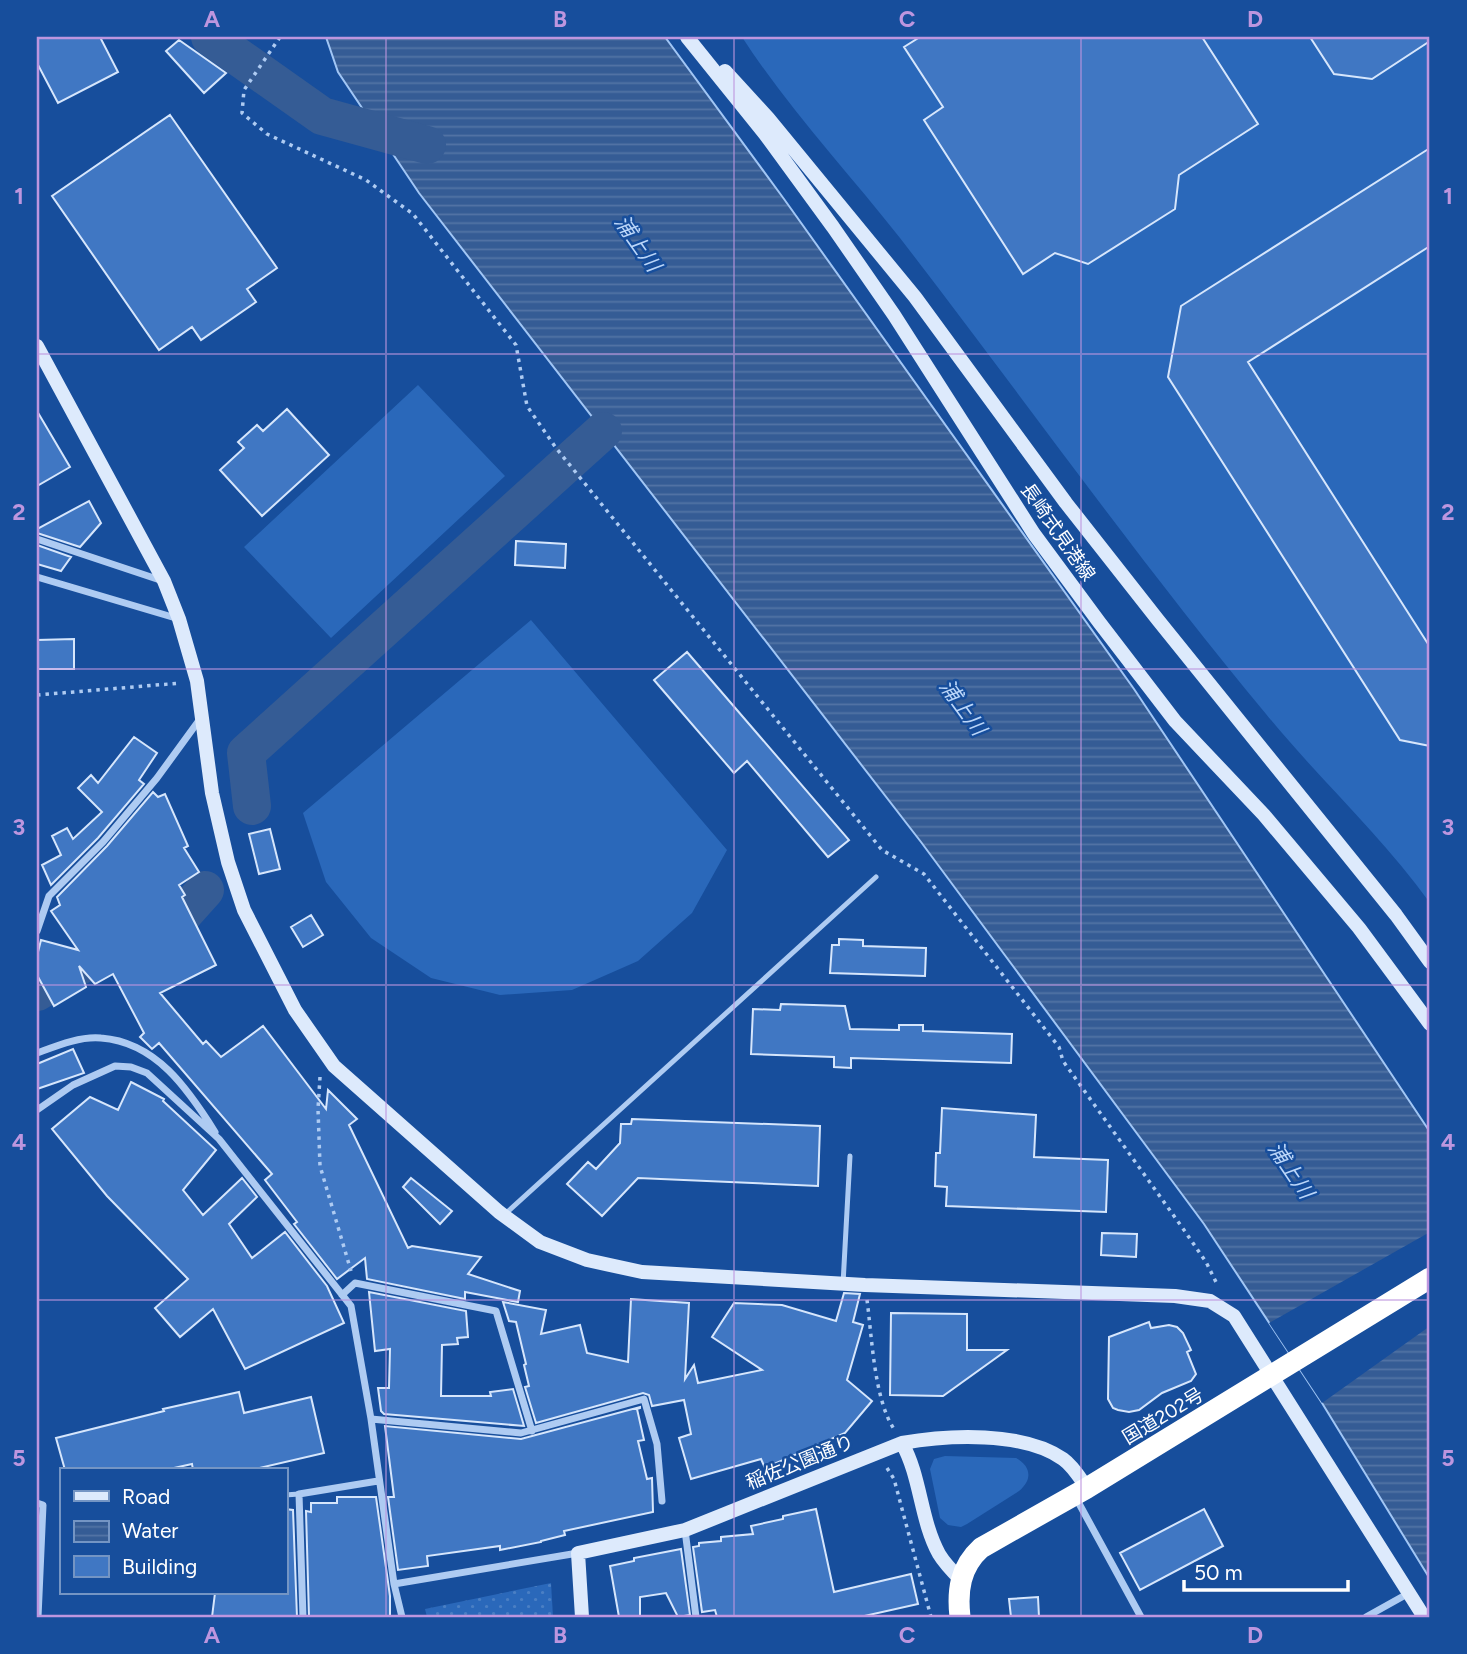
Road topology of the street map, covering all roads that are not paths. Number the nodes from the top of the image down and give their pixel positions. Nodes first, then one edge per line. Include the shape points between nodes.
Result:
1 (687, 37) edge
2 (693, 37) edge
3 (37, 346) edge
4 (37, 539) edge
5 (37, 577) edge
6 (164, 581) junction
7 (179, 619) junction
8 (202, 716) junction
9 (876, 877) dead end
10 (37, 930) edge
11 (1430, 962) edge
12 (1430, 1024) edge
13 (37, 1053) edge
14 (37, 1110) edge
15 (219, 1139) junction
16 (850, 1156) dead end
17 (504, 1215) junction
18 (1430, 1278) edge
19 (843, 1284) junction
20 (342, 1295) junction
21 (1271, 1376) junction
22 (371, 1419) junction
23 (532, 1431) junction
24 (902, 1443) junction
25 (379, 1481) junction
26 (1081, 1491) junction
27 (299, 1494) junction
28 (287, 1495) edge
29 (662, 1501) dead end
30 (37, 1503) edge
31 (685, 1530) junction
32 (578, 1553) junction
33 (961, 1580) junction
34 (394, 1584) junction
35 (1409, 1593) junction
36 (38, 1617) edge
37 (303, 1617) edge
38 (402, 1617) edge
39 (582, 1617) edge
40 (696, 1617) edge
41 (960, 1617) edge
42 (1141, 1617) edge
43 (1366, 1617) edge
44 (1424, 1617) edge

1 - 12 street, 長崎式見港線 via 833,227 1034,534 1175,721 1264,815 1359,928
2 - 11 street, 長崎式見港線 via 768,118 915,297 1066,503
3 - 6 street
4 - 6 street
5 - 7 street
6 - 7 street
7 - 8 street
8 - 10 street via 103,842 49,897
8 - 17 street via 212,793 228,862 244,909 295,1010 334,1066
9 - 17 lane
13 - 15 street via 99,1037 139,1049 177,1078
14 - 15 street via 73,1084 115,1066 131,1067 147,1073
15 - 20 street
16 - 19 lane
17 - 19 street via 540,1242 587,1260 642,1272
18 - 21 highway, 国道202号
19 - 21 street via 1210,1301 1234,1316
20 - 22 street via 351,1306
20 - 23 street via 355,1283 496,1311
21 - 26 highway, 国道202号
21 - 35 street
22 - 23 street
22 - 25 street
23 - 29 street via 644,1399 657,1444
24 - 26 street, 稲佐公園通り via 962,1438 1027,1443 1063,1459
24 - 31 street, 稲佐公園通り
24 - 33 street via 935,1543 944,1562
25 - 27 street
25 - 34 street
26 - 33 highway, 国道202号 via 981,1548
26 - 42 street
27 - 28 lane
27 - 37 street
30 - 36 street via 43,1505
31 - 32 street, 稲佐公園通り
31 - 40 street
32 - 34 street
32 - 39 street
33 - 41 highway, 国道202号
34 - 38 street
35 - 43 street
35 - 44 street

